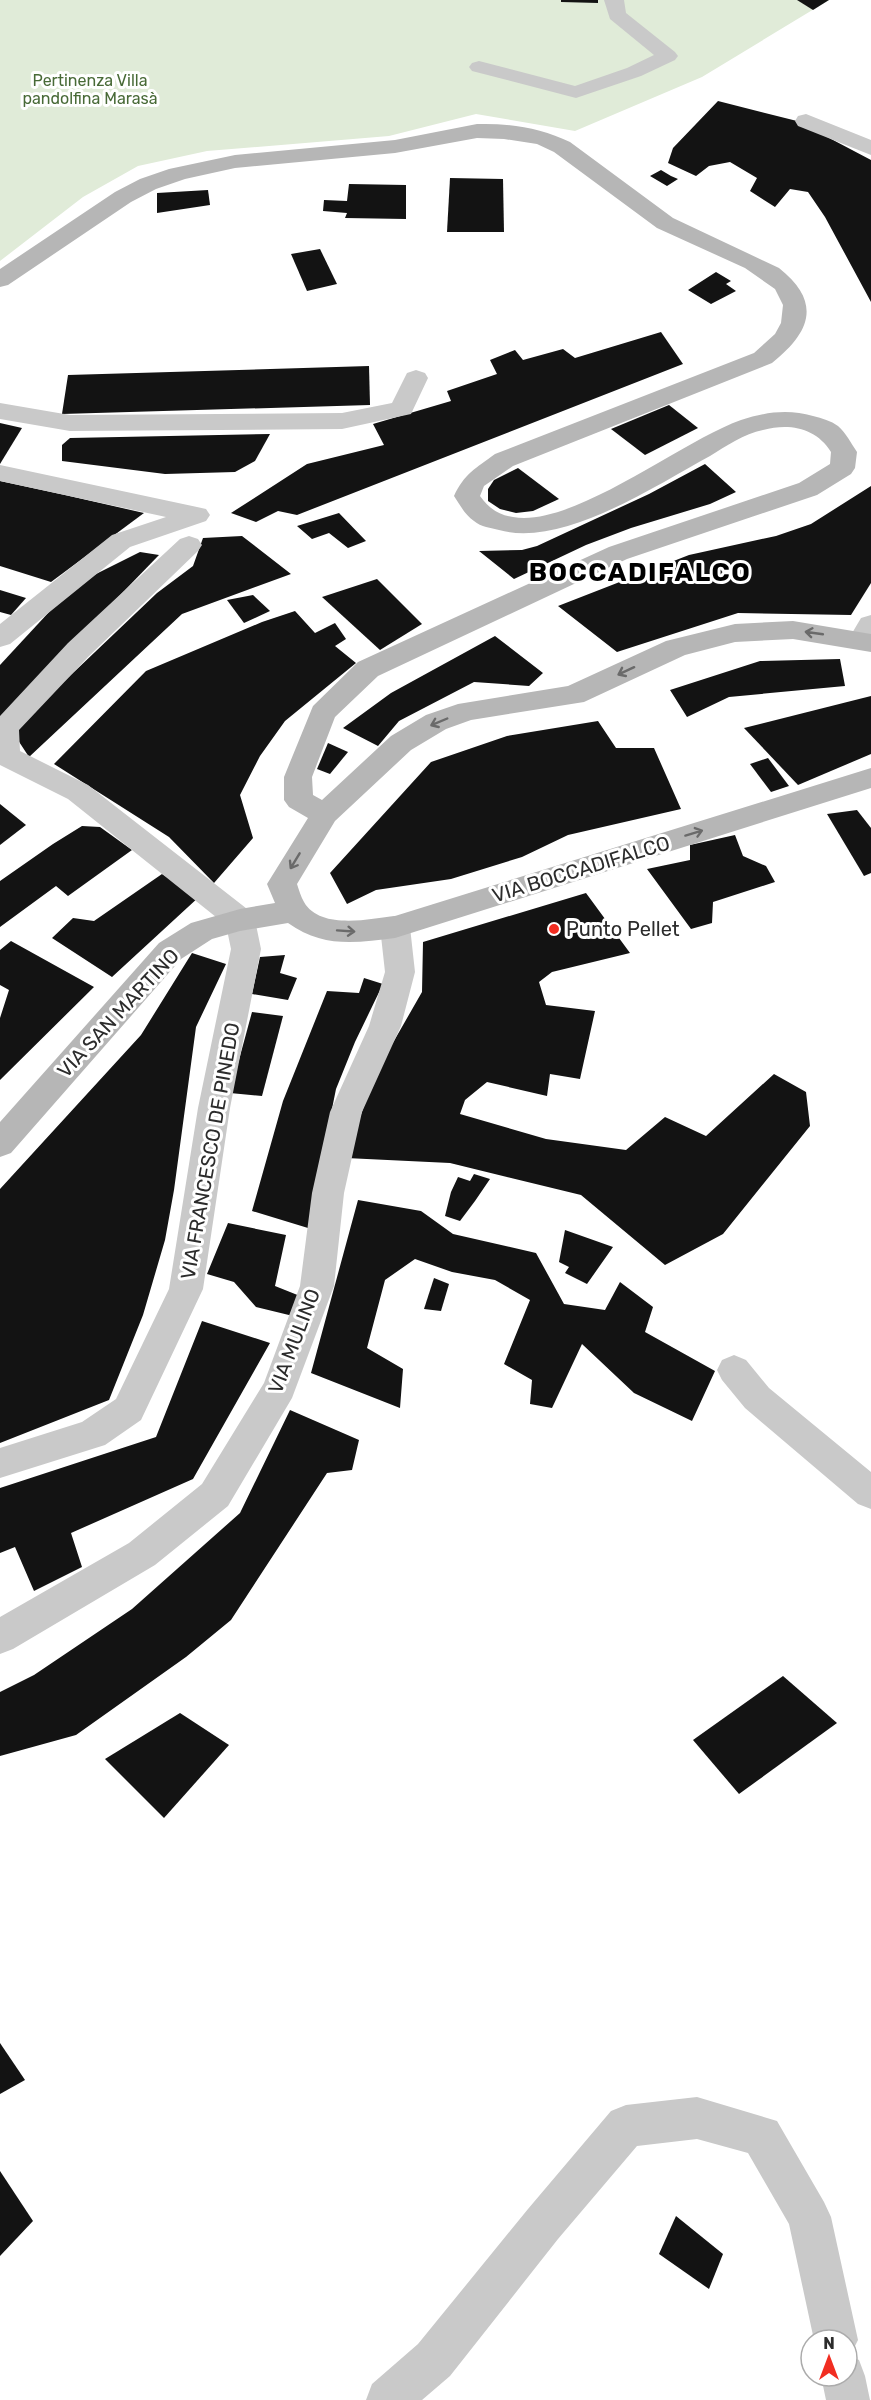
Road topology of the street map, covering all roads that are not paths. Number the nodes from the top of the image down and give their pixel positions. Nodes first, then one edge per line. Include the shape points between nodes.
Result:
1 (614, 0) edge
2 (479, 67) dead end
3 (806, 121) dead end
4 (871, 148) edge
5 (0, 280) edge
6 (416, 378) dead end
7 (0, 411) edge
8 (0, 472) edge
9 (189, 545) dead end
10 (868, 636) edge
11 (0, 639) edge
12 (871, 778) edge
13 (326, 814) junction
14 (293, 911) junction
15 (240, 920) junction
16 (395, 927) junction
17 (0, 1144) edge
18 (734, 1370) dead end
19 (0, 1463) edge
20 (871, 1493) edge
21 (0, 1637) edge
22 (833, 2328) edge
23 (387, 2400) edge

1 - 2 lane via 617,15 668,56 576,92
3 - 4 street
5 - 13 street via 111,205 146,185 186,171 284,154 411,146 479,131 534,135 556,145 665,223 780,279 793,295 795,312 790,334 763,358 504,460 473,482 467,496 489,520 510,525 555,521 620,494 748,426 775,420 799,420 823,428 844,452 842,468 808,489 618,553 368,669 323,713 297,777 299,800
6 - 7 street via 402,409 342,421 70,423
8 - 11 street via 197,515 121,542
9 - 15 street via 78,650 5,728 6,756 78,792
10 -> 13 street via 793,630 735,633 676,648 574,695 468,711 436,722 401,742
16 -> 12 street, VIA BOCCADIFALCO
13 -> 14 street via 282,884
14 - 15 street, VIA SAN MARTINO
14 -> 16 street, VIA BOCCADIFALCO via 314,926 348,933
15 - 17 street, VIA SAN MARTINO via 202,931 170,951
15 - 19 street, VIA FRANCESCO DE PINEDO via 246,949 214,1108 186,1289 129,1409 93,1434
16 - 21 street, VIA MULINO via 400,972 385,1026 346,1113 328,1193 317,1286 280,1388 215,1495 142,1554
18 - 20 street via 757,1398
22 - 23 street via 809,2217 762,2136 697,2118 626,2126 434,2360

